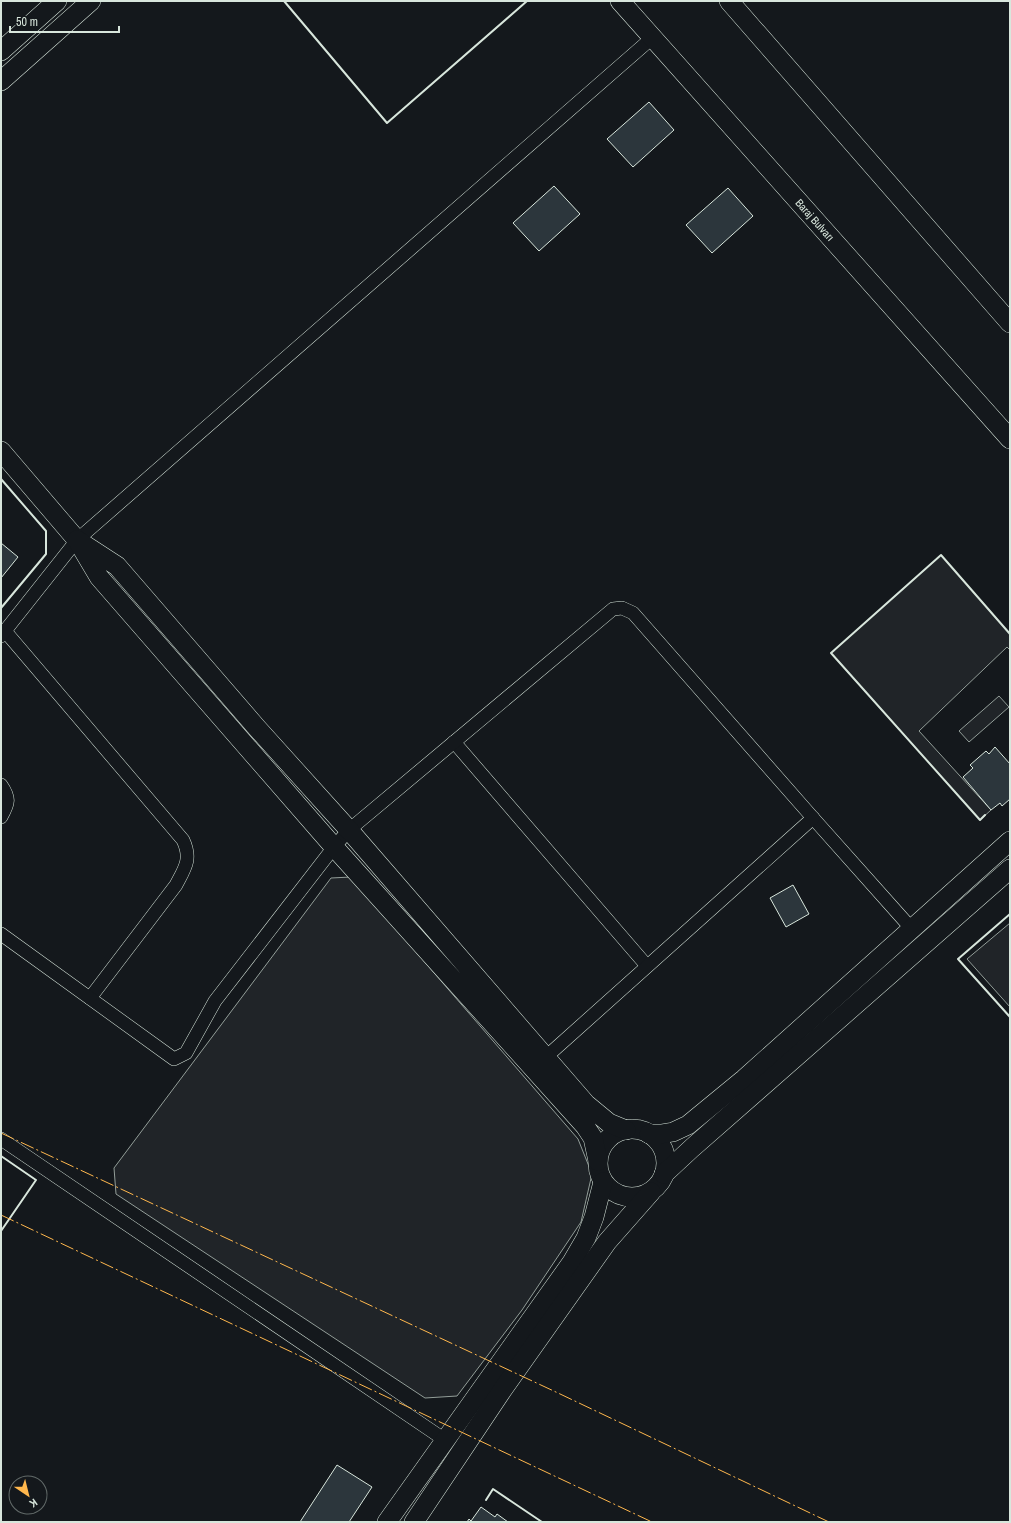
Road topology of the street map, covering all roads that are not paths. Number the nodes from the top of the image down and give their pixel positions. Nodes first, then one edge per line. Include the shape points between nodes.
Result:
1 (57, 1) edge
2 (92, 1) edge
3 (620, 1) edge
4 (729, 1) edge
5 (652, 38) junction
6 (1, 51) edge
7 (1, 81) edge
8 (1010, 323) edge
9 (1010, 439) edge
10 (1, 451) edge
11 (77, 540) junction
12 (3, 633) edge
13 (454, 742) junction
14 (1, 784) edge
15 (1, 817) edge
16 (813, 818) junction
17 (349, 830) junction
18 (1010, 841) edge
19 (334, 847) junction
20 (1010, 869) edge
21 (911, 928) junction
22 (1, 934) edge
23 (648, 966) junction
24 (90, 998) junction
25 (546, 1057) junction
26 (626, 1130) junction
27 (649, 1134) junction
28 (1, 1139) edge
29 (598, 1161) junction
30 (664, 1174) junction
31 (603, 1182) junction
32 (651, 1192) junction
33 (445, 1440) junction
34 (387, 1522) edge
35 (414, 1522) edge

1 - 6 street
2 - 7 street
3 - 5 street, Baraj Bulvarı
4 - 8 street
5 - 9 street, Baraj Bulvarı
5 - 11 street
10 - 11 street
11 - 12 street
11 - 17 street via 117,566
11 - 19 street via 99,577
12 - 24 street via 183,840 188,850 186,865 176,885
13 - 16 street via 613,609 622,608 633,613
13 - 17 street
13 - 23 street
14 - 15 street via 8,794 6,808
16 - 21 street
16 - 23 street
17 - 19 street
17 - 25 street
18 - 21 street
19 - 24 street via 216,1001 186,1053 174,1059
19 - 29 street via 586,1126 593,1138
20 - 30 street
21 - 27 street via 744,1079 688,1125 674,1132
22 - 24 street
23 - 25 street
25 - 26 street via 586,1104 608,1123
26 - 27 street via 638,1130
26 - 29 street via 606,1141
27 - 30 street via 658,1141 664,1151
28 - 33 street
29 - 31 street
30 - 32 street
31 - 32 street via 610,1190 620,1195 641,1196
31 - 33 street via 586,1238 572,1262
32 - 35 street via 602,1249 503,1389
33 - 34 street

